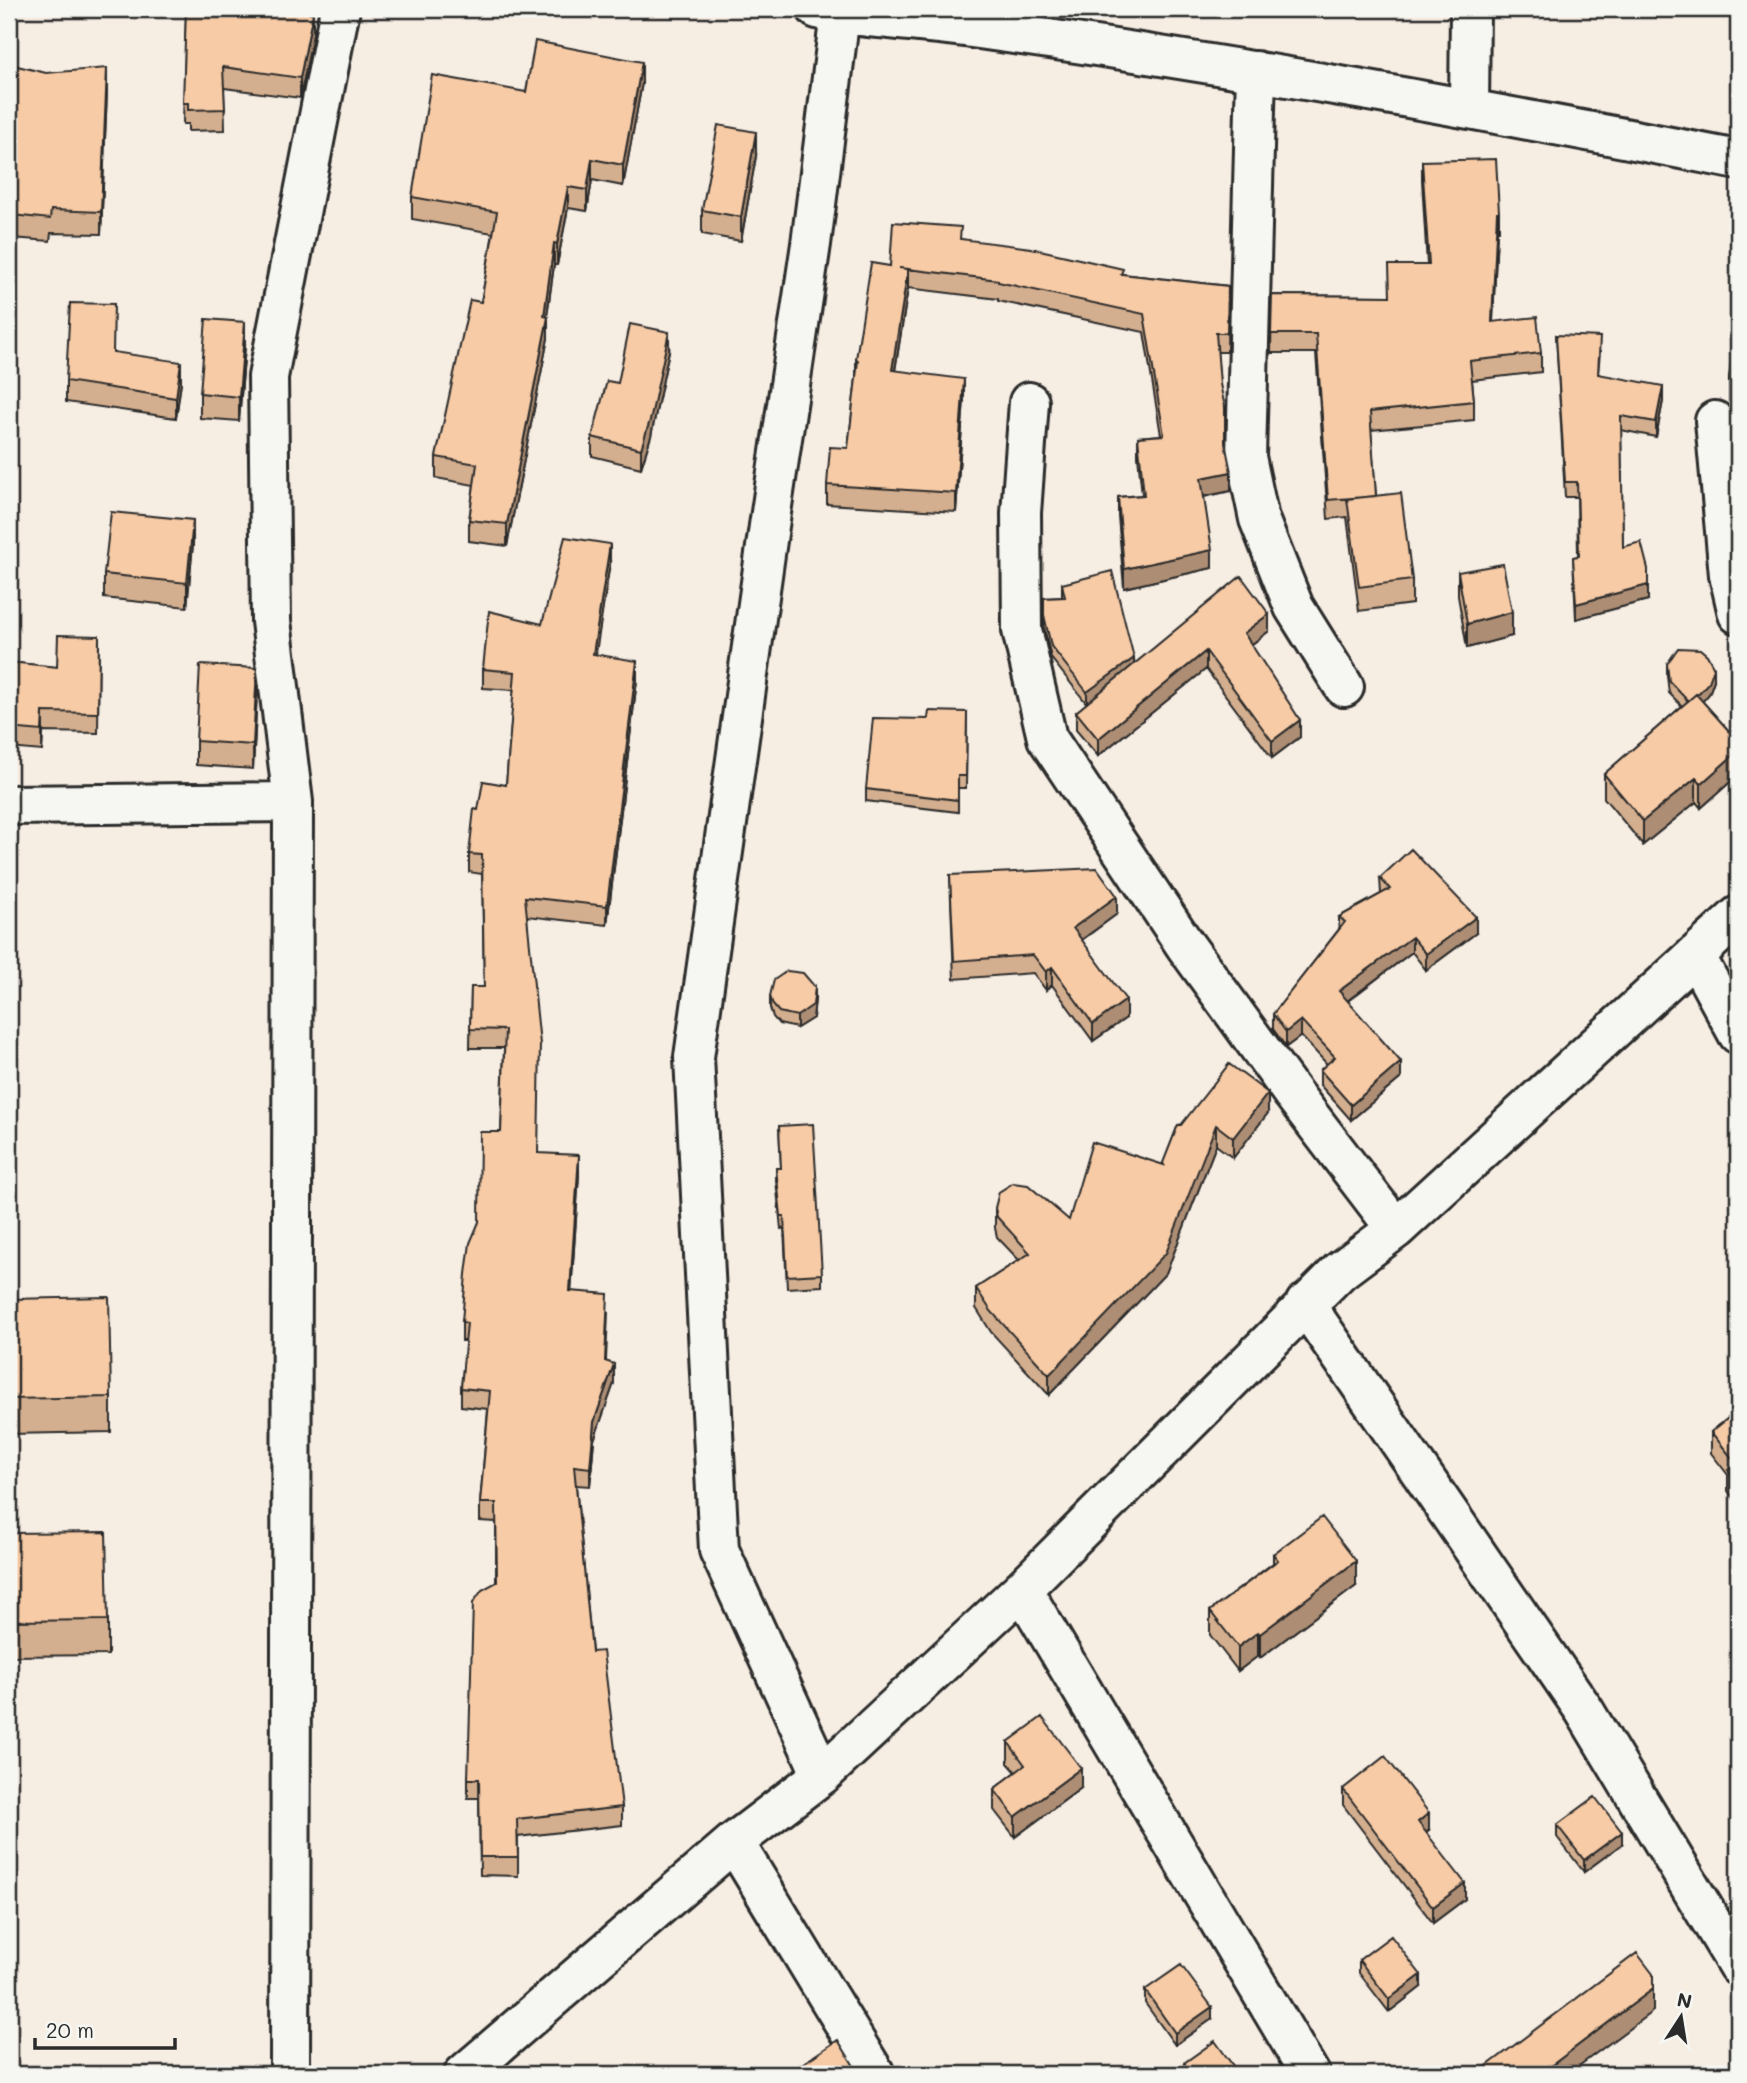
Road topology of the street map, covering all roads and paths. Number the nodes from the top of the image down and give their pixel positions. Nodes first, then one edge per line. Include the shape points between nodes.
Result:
1 (340, 9) edge
2 (1470, 9) edge
3 (829, 11) edge
4 (992, 20) edge
5 (1256, 71) junction
6 (1469, 107) junction
7 (1738, 160) edge
8 (1029, 402) dead end
9 (1716, 421) dead end
10 (1738, 614) edge
11 (1344, 687) dead end
12 (293, 802) junction
13 (9, 805) edge
14 (1738, 916) edge
15 (1695, 955) junction
16 (1738, 1034) edge
17 (1396, 1229) junction
18 (1304, 1304) junction
19 (1022, 1589) junction
20 (822, 1774) junction
21 (734, 1842) junction
22 (1738, 1966) edge
23 (290, 2074) edge
24 (464, 2074) edge
25 (875, 2074) edge
26 (1310, 2074) edge

1 - 12 street via 268,377 271,621
2 - 6 street
3 - 4 street
3 - 20 street via 811,244 694,1056 719,1550
4 - 5 street
5 - 6 street
5 - 11 street via 1246,457 1259,519 1294,607
6 - 7 street
8 - 17 street via 1021,513 1022,629 1047,738 1185,945
9 - 10 street via 1729,575
12 - 13 street
12 - 23 street
14 - 15 street
15 - 16 street
15 - 17 street
17 - 18 street
18 - 19 street
18 - 22 street via 1584,1710
19 - 20 street
19 - 26 street
20 - 21 street
21 - 24 street
21 - 25 street

